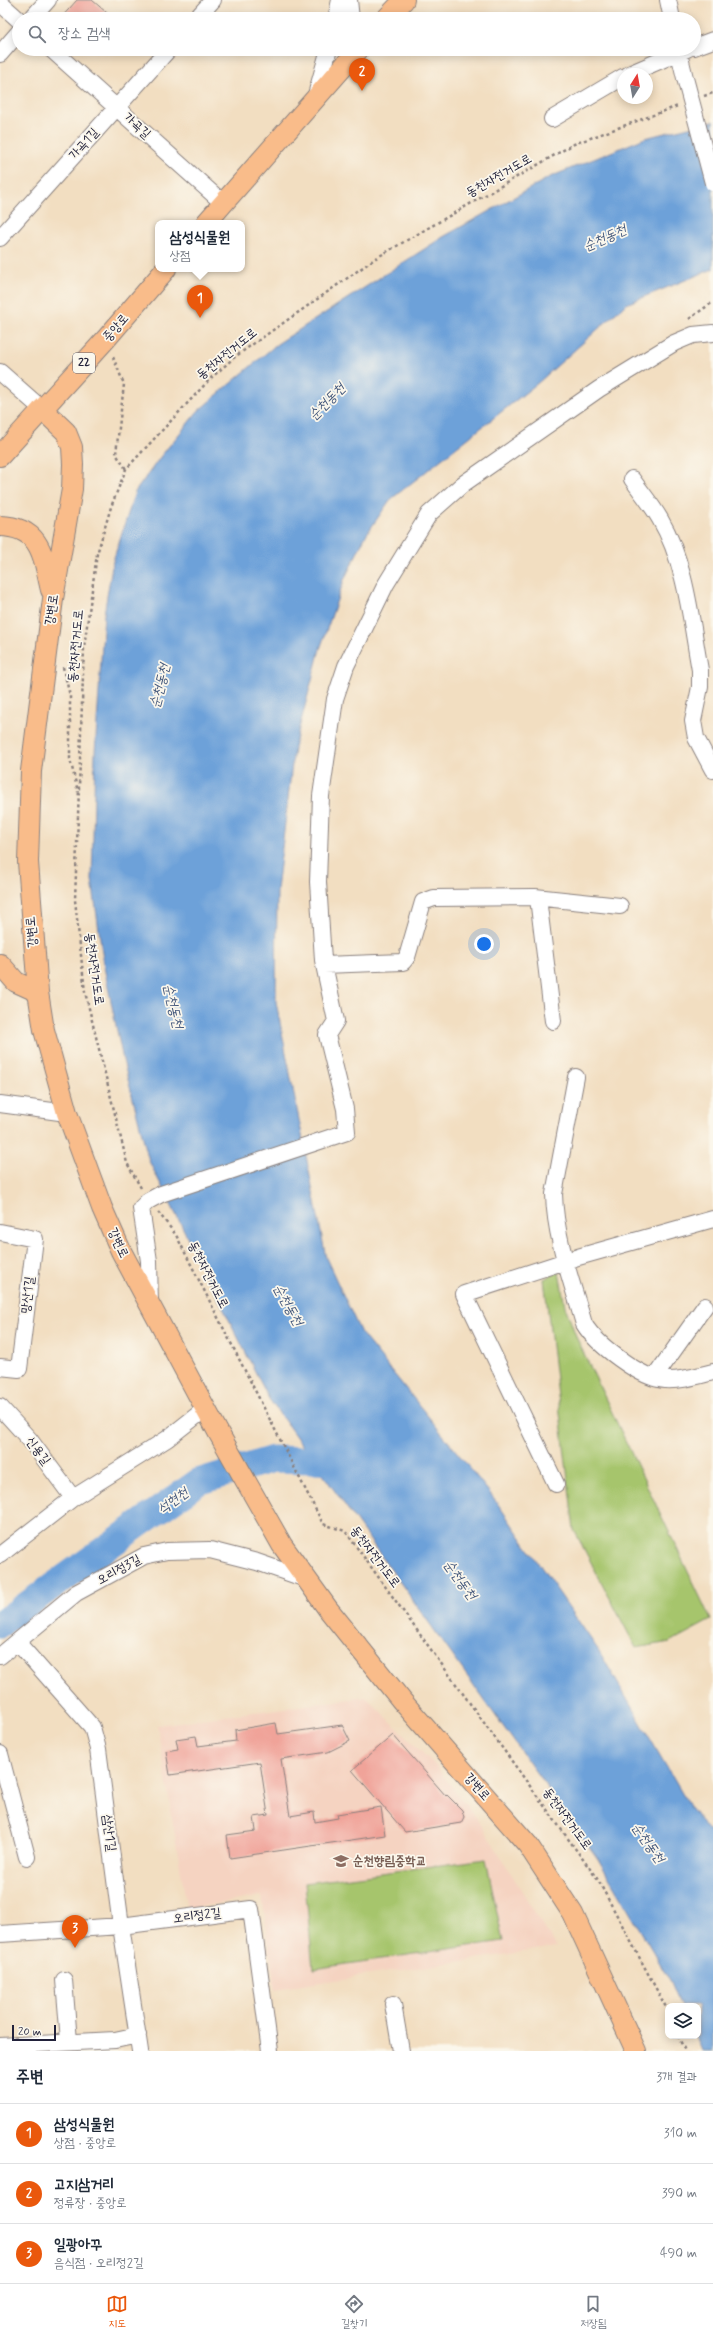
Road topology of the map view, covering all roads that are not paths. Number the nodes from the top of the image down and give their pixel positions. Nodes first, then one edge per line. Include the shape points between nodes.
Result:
1 (48, 0) edge
2 (213, 0) edge
3 (340, 0) edge
4 (349, 0) edge
5 (404, 0) edge
6 (668, 0) edge
7 (0, 3) edge
8 (37, 12) edge
9 (202, 12) edge
10 (337, 12) edge
11 (350, 12) edge
12 (393, 12) edge
13 (671, 12) edge
14 (12, 14) edge
15 (12, 40) edge
16 (713, 40) edge
17 (701, 44) edge
18 (0, 54) edge
19 (60, 56) edge
20 (163, 56) edge
21 (328, 56) edge
22 (351, 56) edge
23 (669, 56) edge
24 (683, 56) edge
25 (642, 68) edge
26 (617, 81) edge
27 (316, 97) junction
28 (117, 108) junction
29 (552, 119) dead end
30 (713, 183) edge
31 (223, 203) junction
32 (209, 220) edge
33 (0, 238) edge
34 (163, 272) edge
35 (713, 333) edge
36 (0, 372) edge
37 (42, 409) junction
38 (0, 456) edge
39 (632, 479) dead end
40 (0, 526) edge
41 (53, 599) junction
42 (713, 770) edge
43 (538, 898) junction
44 (620, 906) dead end
45 (0, 964) edge
46 (324, 966) junction
47 (38, 992) junction
48 (553, 1021) dead end
49 (576, 1077) dead end
50 (0, 1104) edge
51 (67, 1113) junction
52 (713, 1219) edge
53 (0, 1232) edge
54 (566, 1261) junction
55 (150, 1305) junction
56 (705, 1306) dead end
57 (0, 1367) edge
58 (713, 1372) edge
59 (654, 1378) junction
60 (0, 1407) edge
61 (206, 1409) junction
62 (556, 1484) dead end
63 (73, 1498) junction
64 (0, 1555) edge
65 (306, 1579) junction
66 (17, 1642) junction
67 (0, 1656) edge
68 (0, 1754) edge
69 (27, 1857) dead end
70 (121, 1926) junction
71 (0, 1934) edge
72 (64, 1980) dead end
73 (393, 2004) dead end
74 (138, 2035) junction
75 (69, 2041) junction
76 (0, 2046) edge
77 (140, 2051) edge
78 (270, 2051) edge
79 (401, 2051) edge
80 (636, 2051) edge

1 - 8 street
2 - 9 street
3 - 10 street
4 - 11 street
5 - 12 main road
6 - 13 street
7 - 14 street
15 - 18 street
16 - 17 street
19 - 28 street, 가곡길
20 - 28 street, 가곡1길
21 - 27 street
22 - 27 main road
23 - 25 street
24 - 30 street, bridge via 685,78
26 - 29 street
27 - 31 main road
28 - 31 street, 가곡길
28 - 33 street, 가곡1길
31 - 32 main road
34 - 37 main road, 중앙로 / 22
35 - 46 street via 693,335 674,343 598,389 463,484 429,514 416,531 386,584 346,666 335,699 321,796 318,882
36 - 37 street
37 - 38 main road, 중앙로 / 22
37 - 41 main road, 강변로 via 66,432 72,447 73,464 72,489
39 - 42 street via 660,519 680,570 700,670 693,721 696,738
40 - 41 main road via 27,533 42,550
41 - 47 main road, 강변로 via 31,771 28,821 28,862
43 - 44 street
43 - 46 street via 434,898 423,902 407,957 403,962
43 - 48 street
45 - 47 main road via 16,982
46 - 55 street via 336,1021 326,1035 345,1109 347,1132 154,1198 141,1208 149,1260
47 - 51 main road, 강변로 via 44,1030
49 - 54 street via 554,1194 554,1208
50 - 51 street
51 - 55 main road, 강변로 via 102,1208 121,1251
52 - 54 street
53 - 57 street, 망산1길 via 35,1239 19,1369
54 - 59 street via 584,1324 589,1332 616,1356
54 - 62 street via 464,1294
55 - 61 main road, 강변로
56 - 59 street
58 - 59 street via 682,1379
60 - 63 street, 신용길 via 30,1440
61 - 63 street via 167,1439
61 - 65 main road, 강변로 via 282,1545
63 - 64 street
65 - 66 street, 오리정3길 via 257,1562 210,1550 167,1551 144,1556 76,1594
65 - 80 main road, 강변로 via 402,1700 528,1846 573,1914
66 - 67 street, 오리정3길
66 - 70 street, 삼산1길 via 92,1727 98,1750
68 - 69 street
70 - 71 street, 오리정2길
70 - 74 street, 삼산1길
70 - 78 street, 오리정2길 via 251,1909
72 - 75 street
73 - 79 street
74 - 75 street via 116,2040
74 - 77 street, 삼산1길
75 - 76 street

